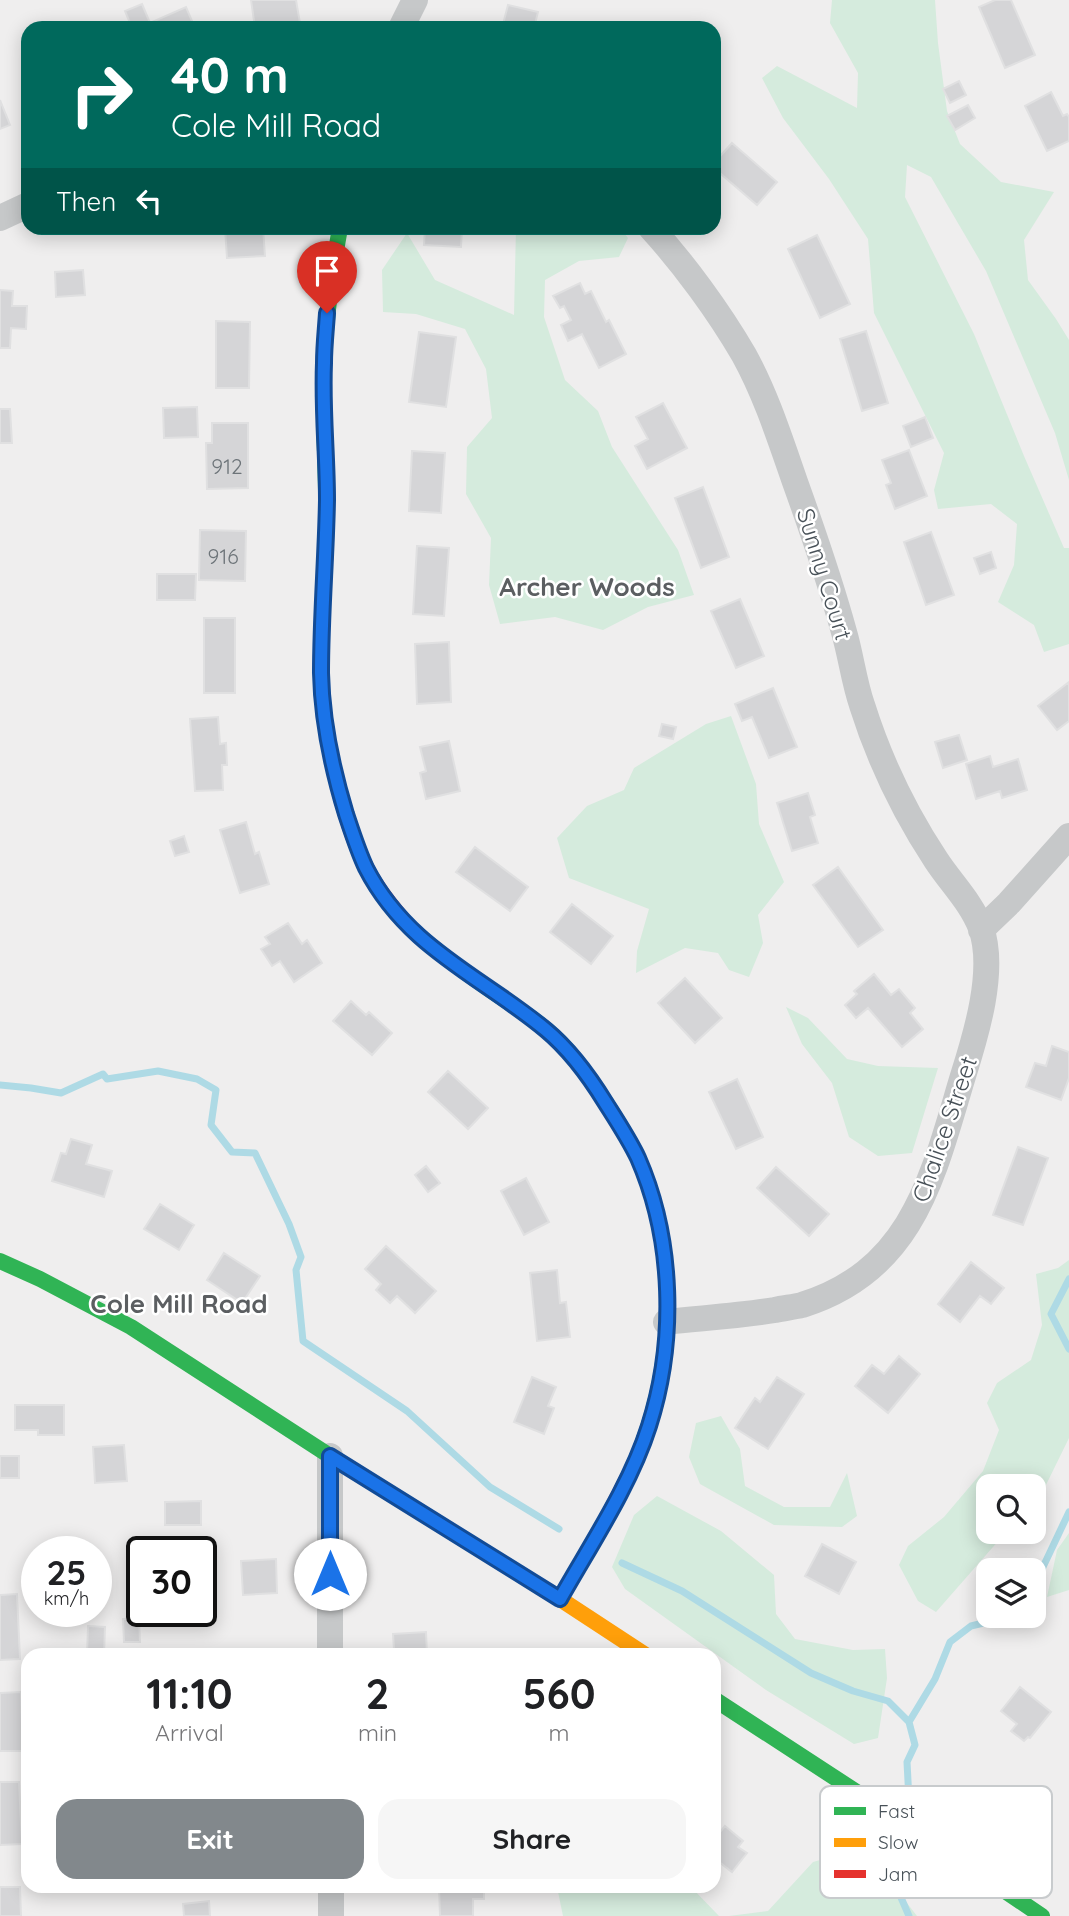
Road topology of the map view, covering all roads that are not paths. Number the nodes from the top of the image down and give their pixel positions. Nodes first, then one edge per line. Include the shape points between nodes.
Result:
1 (415, 0) edge
2 (404, 21) edge
3 (21, 208) edge
4 (0, 218) edge
5 (339, 235) edge
6 (657, 235) edge
7 (1069, 836) edge
8 (982, 930) junction
9 (0, 1261) edge
10 (666, 1322) junction
11 (330, 1456) junction
12 (560, 1599) junction
13 (330, 1648) edge
14 (635, 1648) edge
15 (721, 1704) edge
16 (847, 1786) edge
17 (331, 1893) edge
18 (1015, 1898) edge
19 (331, 1916) edge
20 (1042, 1916) edge

1 - 2 street
3 - 4 street
5 - 10 street via 324,362 327,501 321,675 334,775 357,848 391,907 429,946 558,1041 587,1075 628,1139 661,1229
6 - 8 street, Sunny Court via 730,332 769,407 820,553 875,743 936,860 971,906
7 - 8 street
8 - 10 street, Chalice Street via 986,970 971,1052 933,1176 916,1212 883,1257 866,1274 800,1306
9 - 11 street via 131,1327
10 - 12 street via 662,1380 649,1429 635,1464
11 - 12 street
11 - 13 street
12 - 14 street
15 - 16 street
17 - 19 street
18 - 20 street

